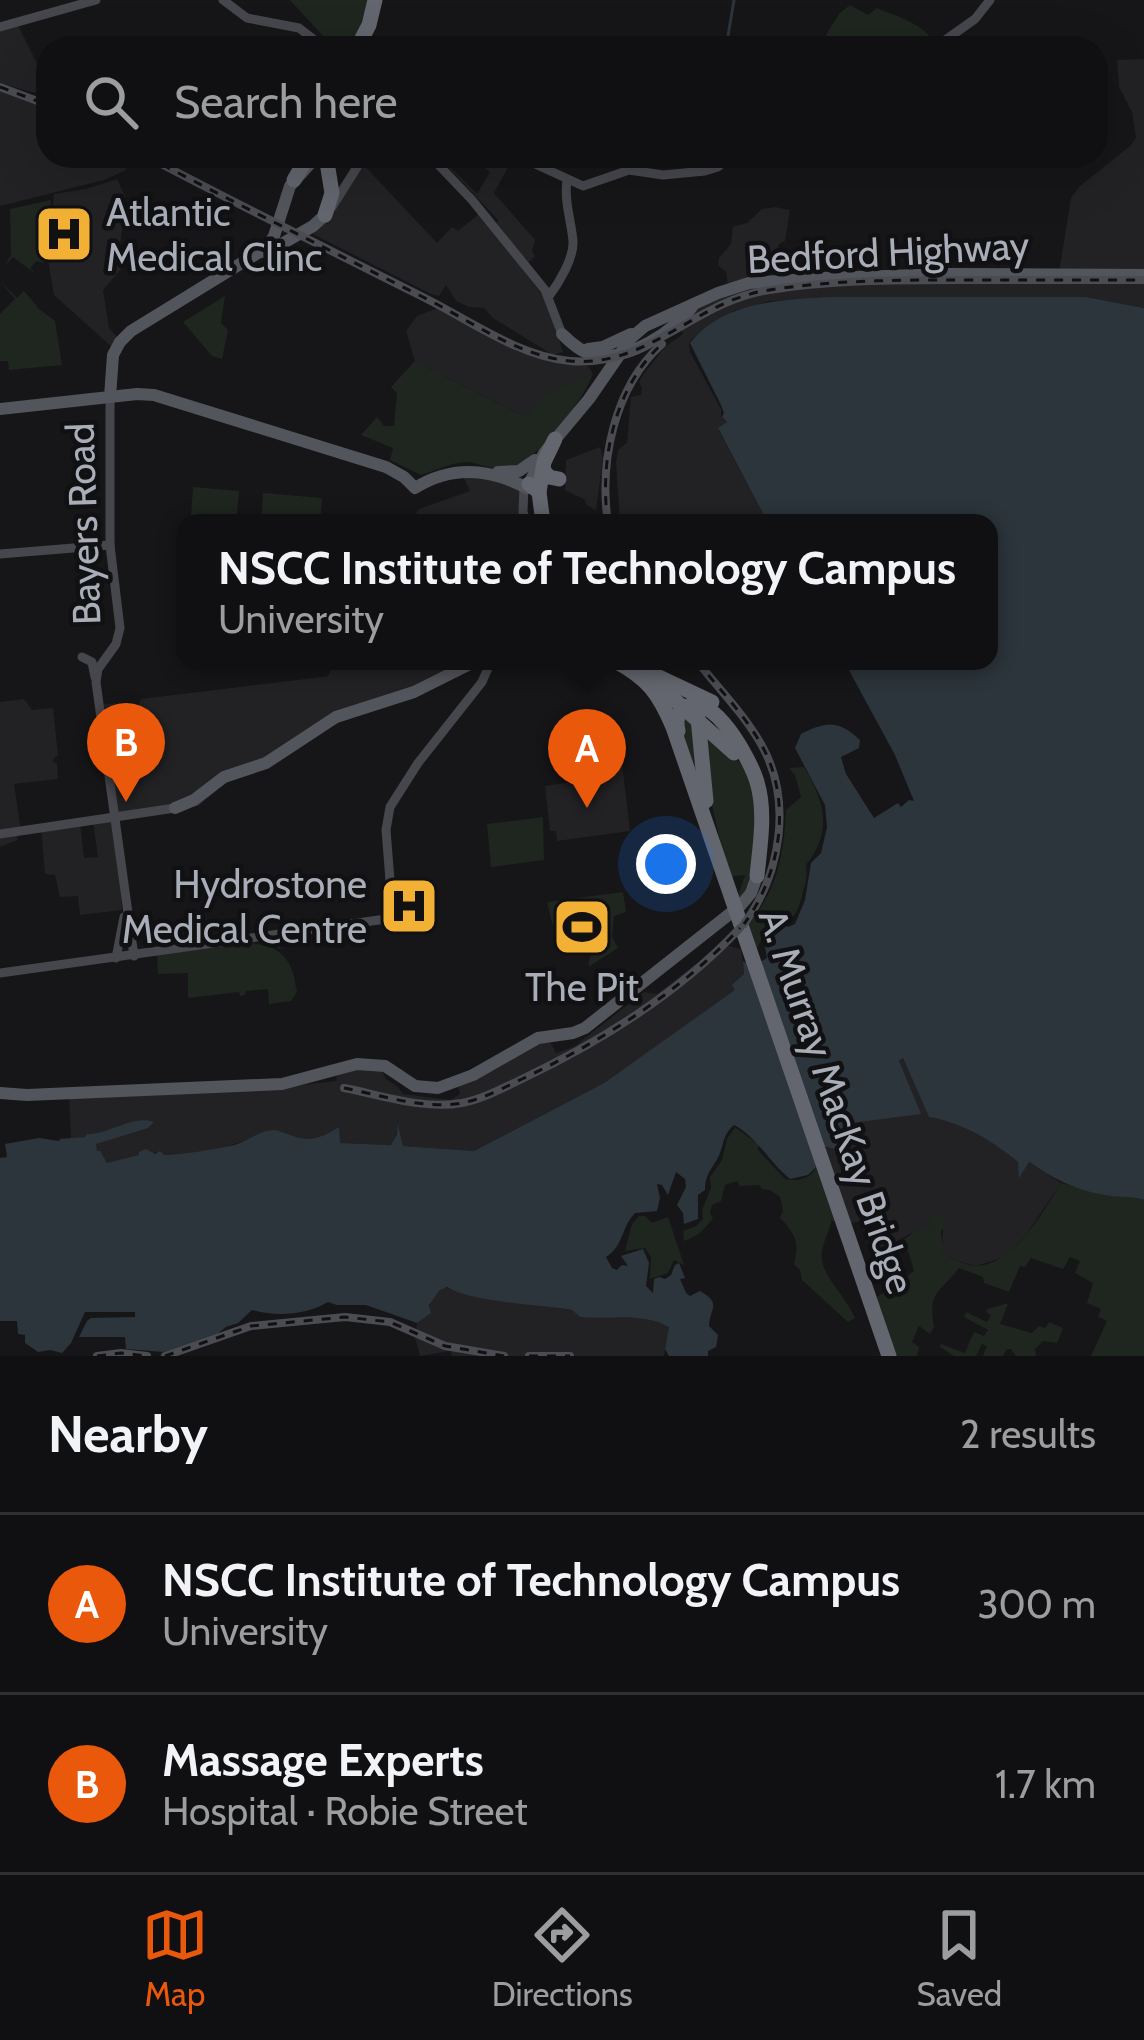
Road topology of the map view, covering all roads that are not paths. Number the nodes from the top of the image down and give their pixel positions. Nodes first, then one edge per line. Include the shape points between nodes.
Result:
1 (96, 0) edge
2 (223, 0) edge
3 (376, 0) edge
4 (990, 0) edge
5 (0, 27) edge
6 (310, 36) edge
7 (367, 36) edge
8 (951, 36) edge
9 (308, 168) edge
10 (324, 168) edge
11 (354, 168) edge
12 (441, 168) edge
13 (546, 168) edge
14 (715, 168) edge
15 (564, 176) junction
16 (294, 180) joint
17 (311, 224) junction
18 (239, 267) junction
19 (1144, 274) edge
20 (554, 289) junction
21 (668, 323) junction
22 (562, 334) joint
23 (121, 347) junction
24 (618, 349) junction
25 (580, 352) junction
26 (599, 381) junction
27 (105, 394) junction
28 (0, 406) edge
29 (555, 439) joint
30 (489, 471) junction
31 (534, 481) junction
32 (416, 483) junction
33 (526, 514) edge
34 (540, 514) edge
35 (110, 545) junction
36 (0, 554) edge
37 (82, 656) dead end
38 (457, 670) edge
39 (487, 670) edge
40 (631, 670) edge
41 (644, 670) edge
42 (640, 675) junction
43 (658, 677) junction
44 (97, 682) junction
45 (681, 701) junction
46 (724, 719) junction
47 (673, 727) junction
48 (112, 803) junction
49 (176, 808) joint
50 (708, 816) junction
51 (114, 817) junction
52 (100, 819) junction
53 (761, 821) junction
54 (0, 834) edge
55 (722, 867) junction
56 (757, 876) junction
57 (124, 906) junction
58 (134, 956) junction
59 (116, 958) junction
60 (0, 973) edge
61 (0, 1093) edge
62 (890, 1356) edge

1 - 5 main road
2 - 6 main road via 246,20
3 - 7 highway
4 - 8 main road
9 - 16 highway
10 - 17 highway via 331,187
11 - 17 main road via 335,203
12 - 20 main road via 541,285
13 - 15 main road
14 - 15 main road via 663,176 629,170 589,185
15 - 20 main road via 574,245
16 - 18 main road via 266,248
17 - 18 main road
18 - 23 main road via 137,326
19 - 21 main road, Bedford Highway via 872,276 862,264 849,277 749,283 694,303
20 - 22 main road
21 - 24 main road via 636,332
21 - 25 main road via 622,353
22 - 25 main road
23 - 27 main road, Bayers Road
23 - 27 main road, Bayers Road
24 - 25 main road
24 - 26 main road
25 - 26 main road
26 - 29 main road
27 - 28 main road
27 - 32 main road via 154,395
27 - 35 main road, Bayers Road
29 - 31 highway
30 - 31 main road
30 - 31 main road via 519,471
30 - 32 main road via 461,466
31 - 32 main road via 464,470
31 - 33 main road
31 - 34 highway
35 - 36 main road
35 - 44 main road, Bayers Road via 120,628
37 - 44 main road
38 - 49 main road via 336,717
39 - 58 main road via 397,785 386,822 394,918
40 - 42 highway
41 - 43 highway
42 - 45 highway
42 - 47 highway
43 - 45 highway
43 - 46 highway via 710,701
44 - 48 main road
45 - 50 highway via 695,712 701,734
45 - 53 highway via 745,768
46 - 47 highway via 693,701 678,710
46 - 56 highway via 763,794
47 - 55 highway
48 - 51 main road
48 - 52 main road
49 - 51 main road
50 - 53 highway via 676,724 696,704 717,714 750,764
50 - 55 highway
51 - 52 main road
51 - 57 main road
52 - 54 main road
53 - 56 highway
55 - 62 highway, A. Murray MacKay Bridge
56 - 61 main road via 748,897 583,1030 538,1038 446,1087 421,1088 386,1066 357,1064 282,1084
57 - 58 main road
57 - 59 main road
58 - 59 main road
59 - 60 main road

